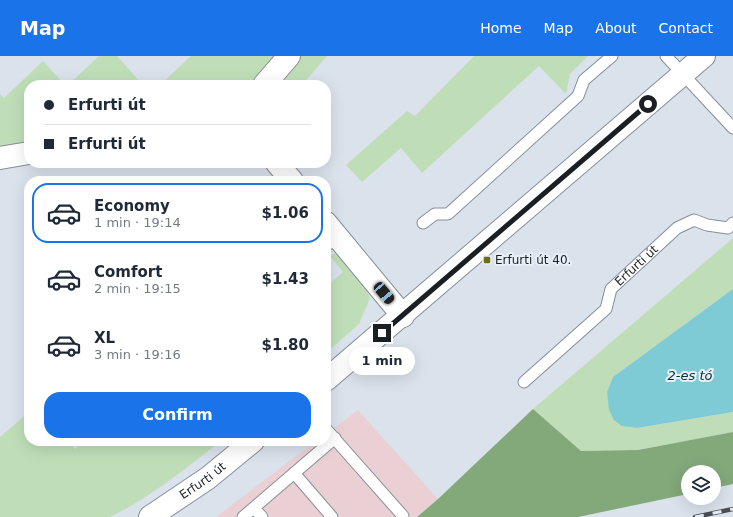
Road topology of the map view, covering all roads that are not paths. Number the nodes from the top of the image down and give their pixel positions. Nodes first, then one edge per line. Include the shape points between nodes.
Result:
1 (289, 56) edge
2 (612, 56) edge
3 (666, 56) edge
4 (704, 56) edge
5 (683, 73) junction
6 (268, 80) edge
7 (733, 128) edge
8 (24, 154) edge
9 (0, 158) edge
10 (281, 168) edge
11 (288, 176) edge
12 (424, 223) dead end
13 (733, 223) edge
14 (331, 237) edge
15 (402, 316) junction
16 (331, 376) edge
17 (524, 382) dead end
18 (331, 434) edge
19 (335, 438) junction
20 (331, 441) edge
21 (247, 446) edge
22 (326, 446) edge
23 (294, 473) junction
24 (254, 508) junction
25 (403, 516) dead end
26 (150, 517) edge
27 (243, 517) edge
28 (262, 517) edge
29 (332, 517) edge

1 - 6 street
2 - 12 lane via 584,80 578,96 448,214 435,214
3 - 5 lane
4 - 5 street
5 - 7 lane
5 - 15 street
8 - 9 street
10 - 11 street
13 - 17 lane, Erfurti út via 728,228 694,220 677,228 611,289 606,309
14 - 15 street
15 - 16 street
18 - 19 lane
19 - 20 lane
19 - 25 lane
21 - 26 street, Erfurti út via 208,478
22 - 23 lane
23 - 24 lane
23 - 29 lane
24 - 27 lane
24 - 28 lane

